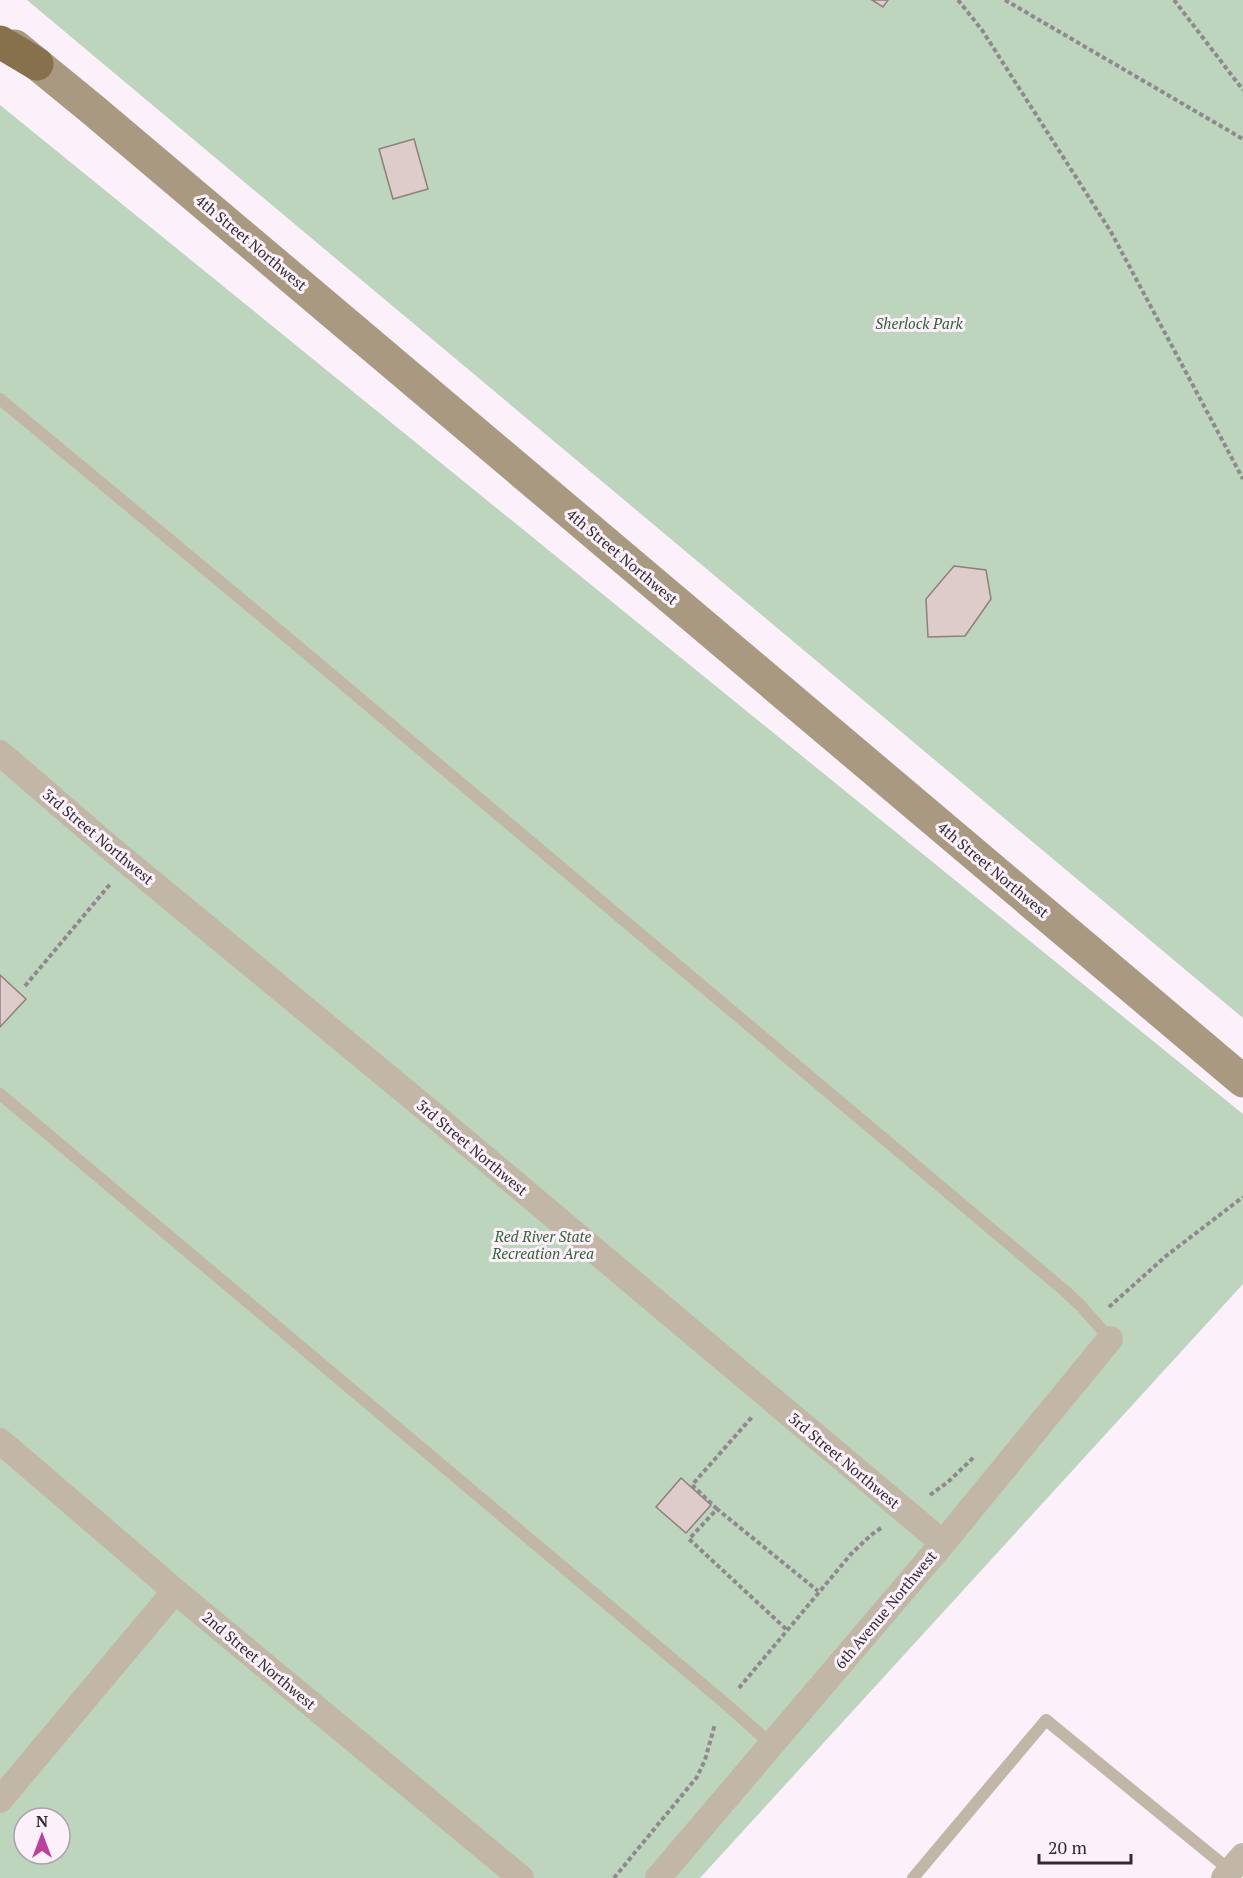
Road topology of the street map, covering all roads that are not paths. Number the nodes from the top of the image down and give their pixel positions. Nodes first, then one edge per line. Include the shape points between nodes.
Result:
1 (0, 34) edge
2 (0, 42) edge
3 (37, 64) junction
4 (0, 399) edge
5 (0, 753) edge
6 (1243, 1081) edge
7 (0, 1094) edge
8 (1110, 1339) joint
9 (0, 1442) edge
10 (943, 1543) junction
11 (175, 1591) junction
12 (772, 1745) junction
13 (2, 1793) edge
14 (1234, 1871) edge
15 (521, 1878) edge
16 (658, 1878) edge
17 (913, 1878) edge

1 - 3 street, 4th Street Northwest
2 - 3 highway
3 - 6 street, 4th Street Northwest
4 - 8 lane via 1065,1291
5 - 10 street, 3rd Street Northwest
7 - 12 lane
8 - 10 street, 6th Avenue Northwest
9 - 11 street, 2nd Street Northwest
10 - 12 street, 6th Avenue Northwest
11 - 13 street
11 - 15 street, 2nd Street Northwest
12 - 16 street, 6th Avenue Northwest
14 - 17 lane via 1046,1720

